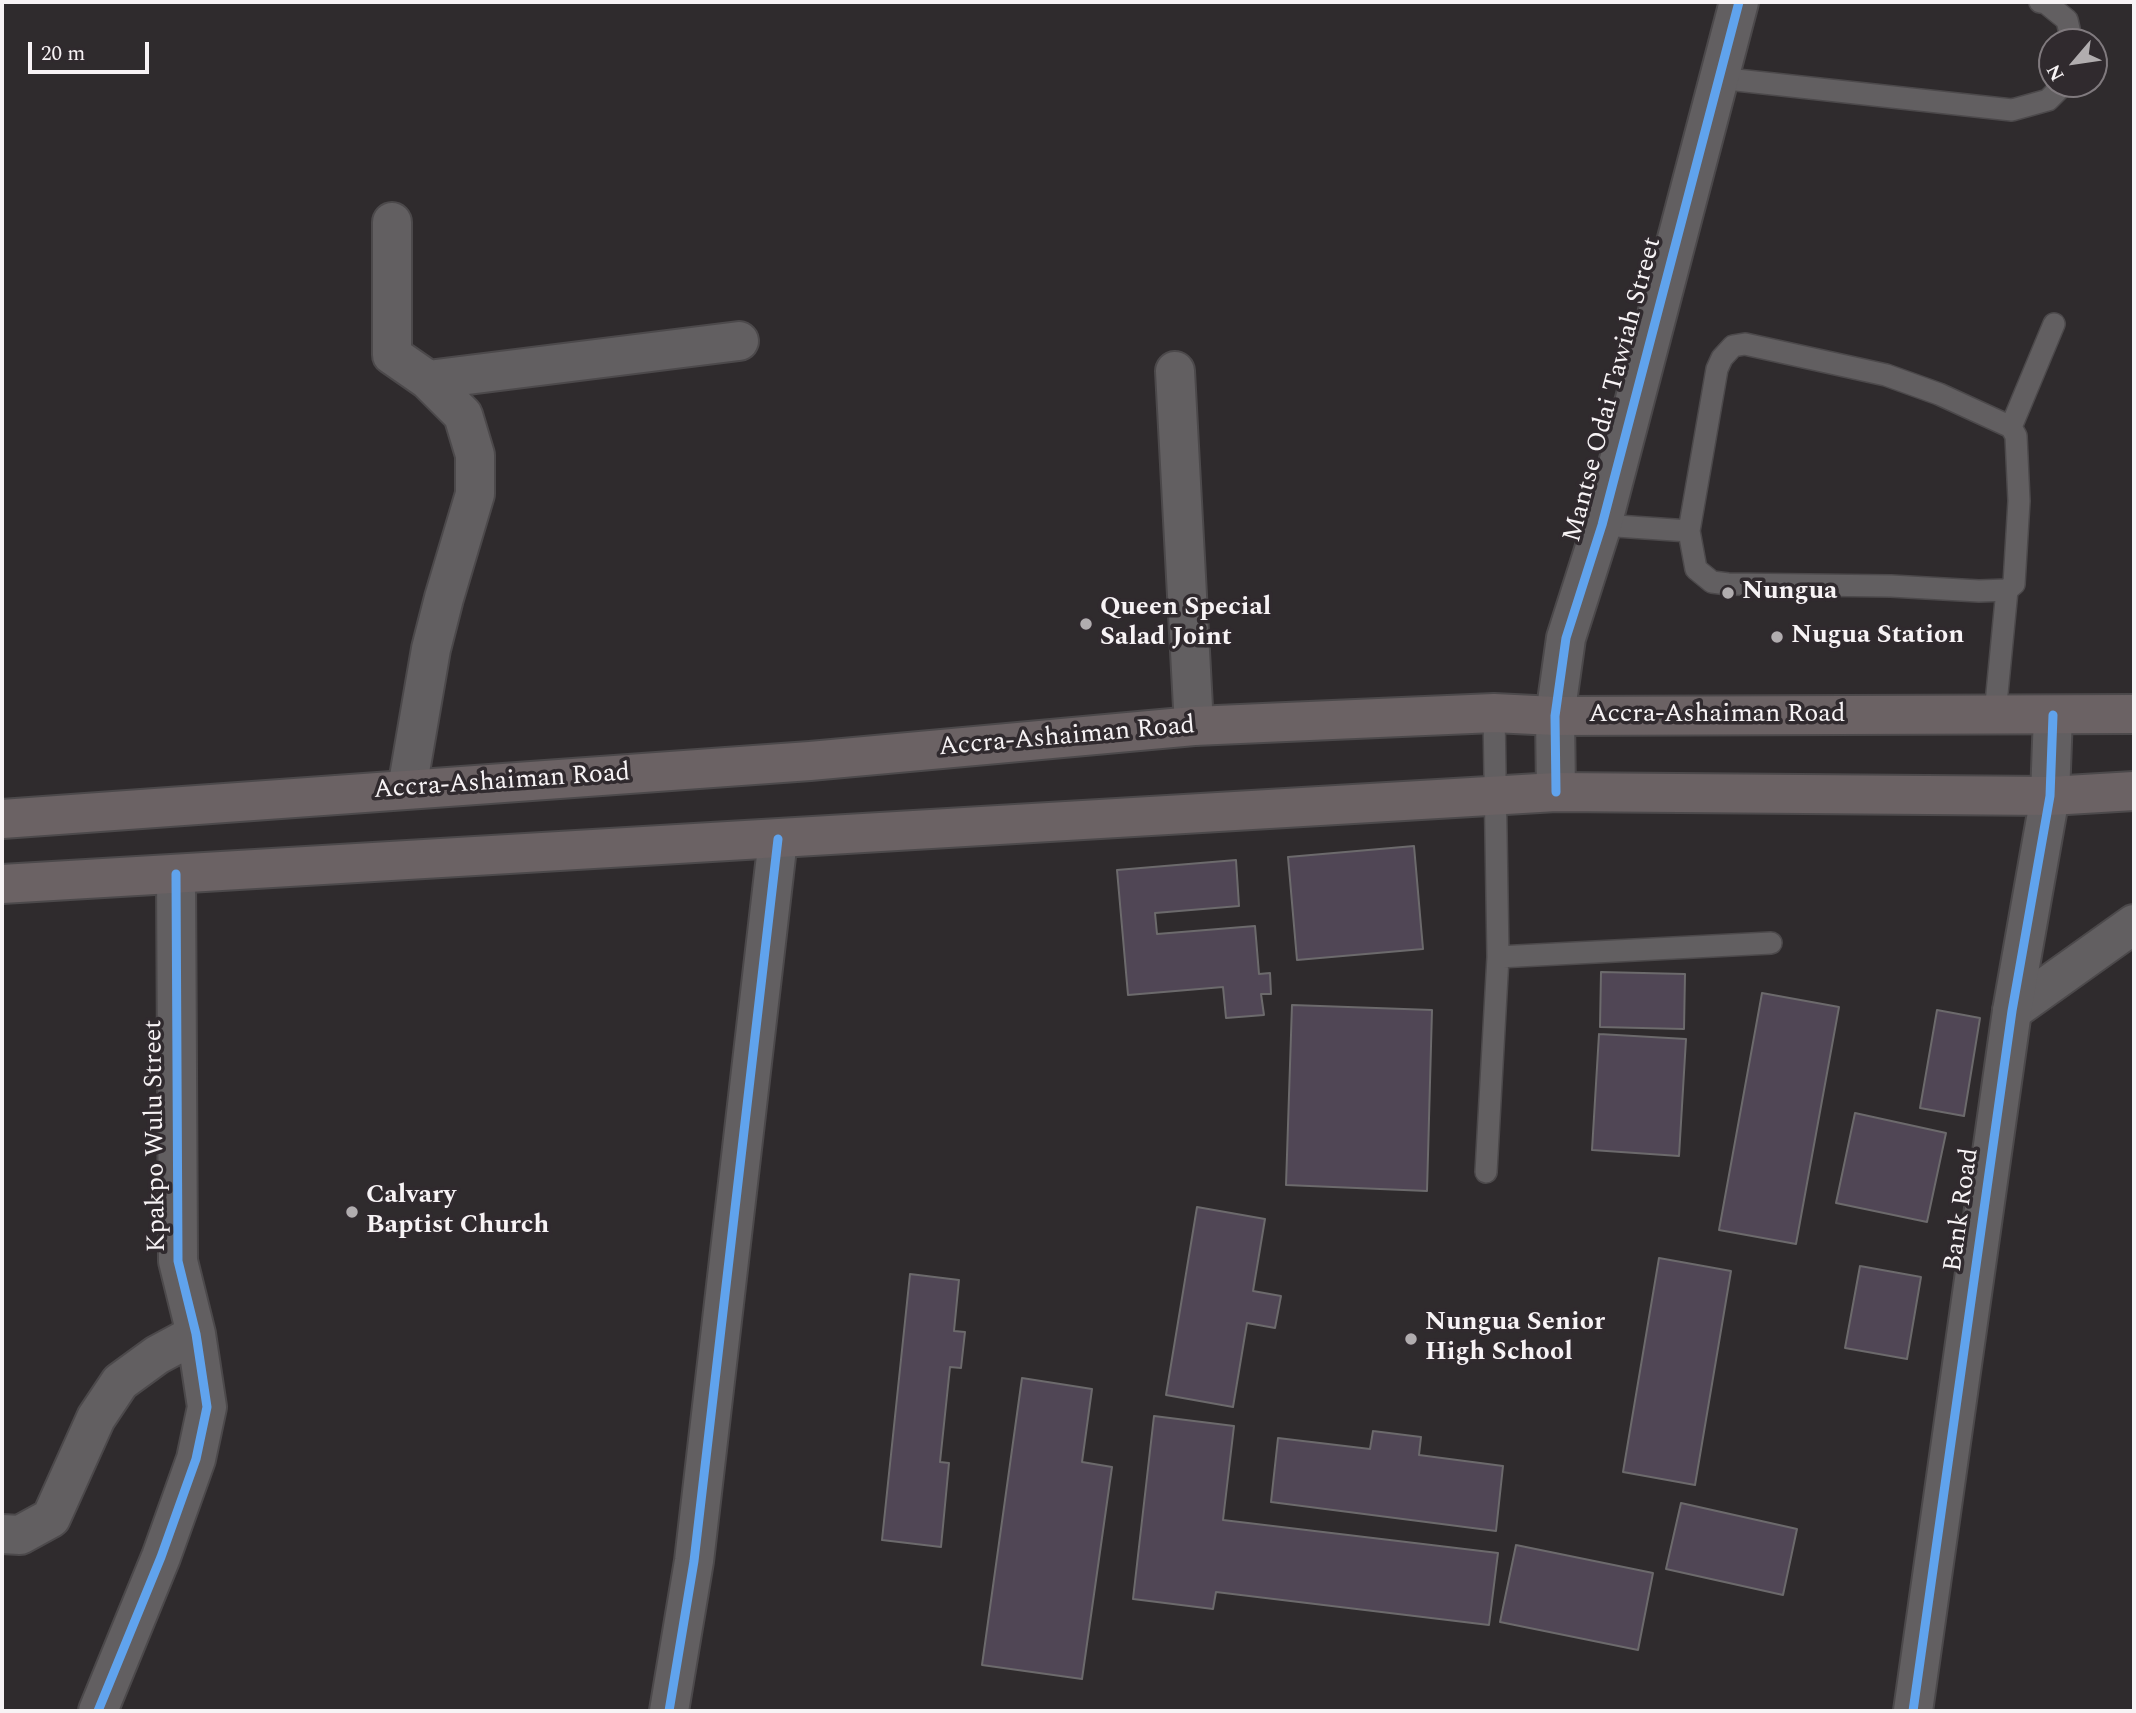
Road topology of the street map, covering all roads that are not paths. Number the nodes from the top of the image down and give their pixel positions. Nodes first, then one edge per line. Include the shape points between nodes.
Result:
1 (1739, 2) edge
2 (2040, 2) edge
3 (2069, 28) edge
4 (1718, 78) junction
5 (2050, 98) edge
6 (392, 222) dead end
7 (2054, 324) dead end
8 (739, 341) dead end
9 (1175, 371) dead end
10 (428, 380) junction
11 (2011, 427) junction
12 (1602, 525) junction
13 (1689, 531) junction
14 (2007, 590) junction
15 (1494, 713) junction
16 (2134, 714) edge
17 (1995, 715) junction
18 (2053, 715) junction
19 (1555, 716) junction
20 (1194, 726) junction
21 (407, 789) junction
22 (2134, 791) edge
23 (1556, 792) junction
24 (1494, 796) junction
25 (2050, 796) junction
26 (2, 819) edge
27 (778, 839) junction
28 (176, 874) junction
29 (2, 884) edge
30 (2134, 924) edge
31 (1771, 943) dead end
32 (1498, 957) junction
33 (2012, 1011) junction
34 (1486, 1172) dead end
35 (197, 1334) junction
36 (2, 1534) edge
37 (98, 1711) edge
38 (669, 1711) edge
39 (1913, 1711) edge

1 - 4 street, Mantse Odai Tawiah Street
2 - 3 lane via 2067,20
4 - 5 lane via 2012,110
4 - 12 street, Mantse Odai Tawiah Street
6 - 10 street via 392,355
7 - 11 lane
8 - 10 street
9 - 20 street
10 - 21 street via 463,415 475,455 475,494 431,649
11 - 13 lane via 1886,375 1745,344 1733,346 1717,369
11 - 14 lane via 2016,436 2019,501 2014,583
12 - 13 lane
12 - 19 street, Mantse Odai Tawiah Street via 1566,638
13 - 14 lane via 1696,569 1712,582
14 - 17 lane
15 - 19 main road, Accra-Ashaiman Road
15 - 20 main road, Accra-Ashaiman Road
15 - 24 lane
16 - 18 main road, Accra-Ashaiman Road
17 - 18 main road, Accra-Ashaiman Road
17 - 19 main road, Accra-Ashaiman Road
18 - 25 street, Bank Road
19 - 23 street, Mantse Odai Tawiah Street
20 - 21 main road, Accra-Ashaiman Road via 810,761
21 - 26 main road, Accra-Ashaiman Road
22 - 25 main road
23 - 24 main road
23 - 25 main road
24 - 27 main road
24 - 32 lane
25 - 33 street, Bank Road
27 - 28 main road
27 - 38 street via 696,1547
28 - 29 main road
28 - 35 street, Kpakpo Wulu Street via 178,1261
30 - 33 street
31 - 32 lane
32 - 34 lane
33 - 39 street, Bank Road
35 - 36 street via 120,1382 96,1418 51,1518 20,1535
35 - 37 street, Kpakpo Wulu Street via 207,1407 197,1458

